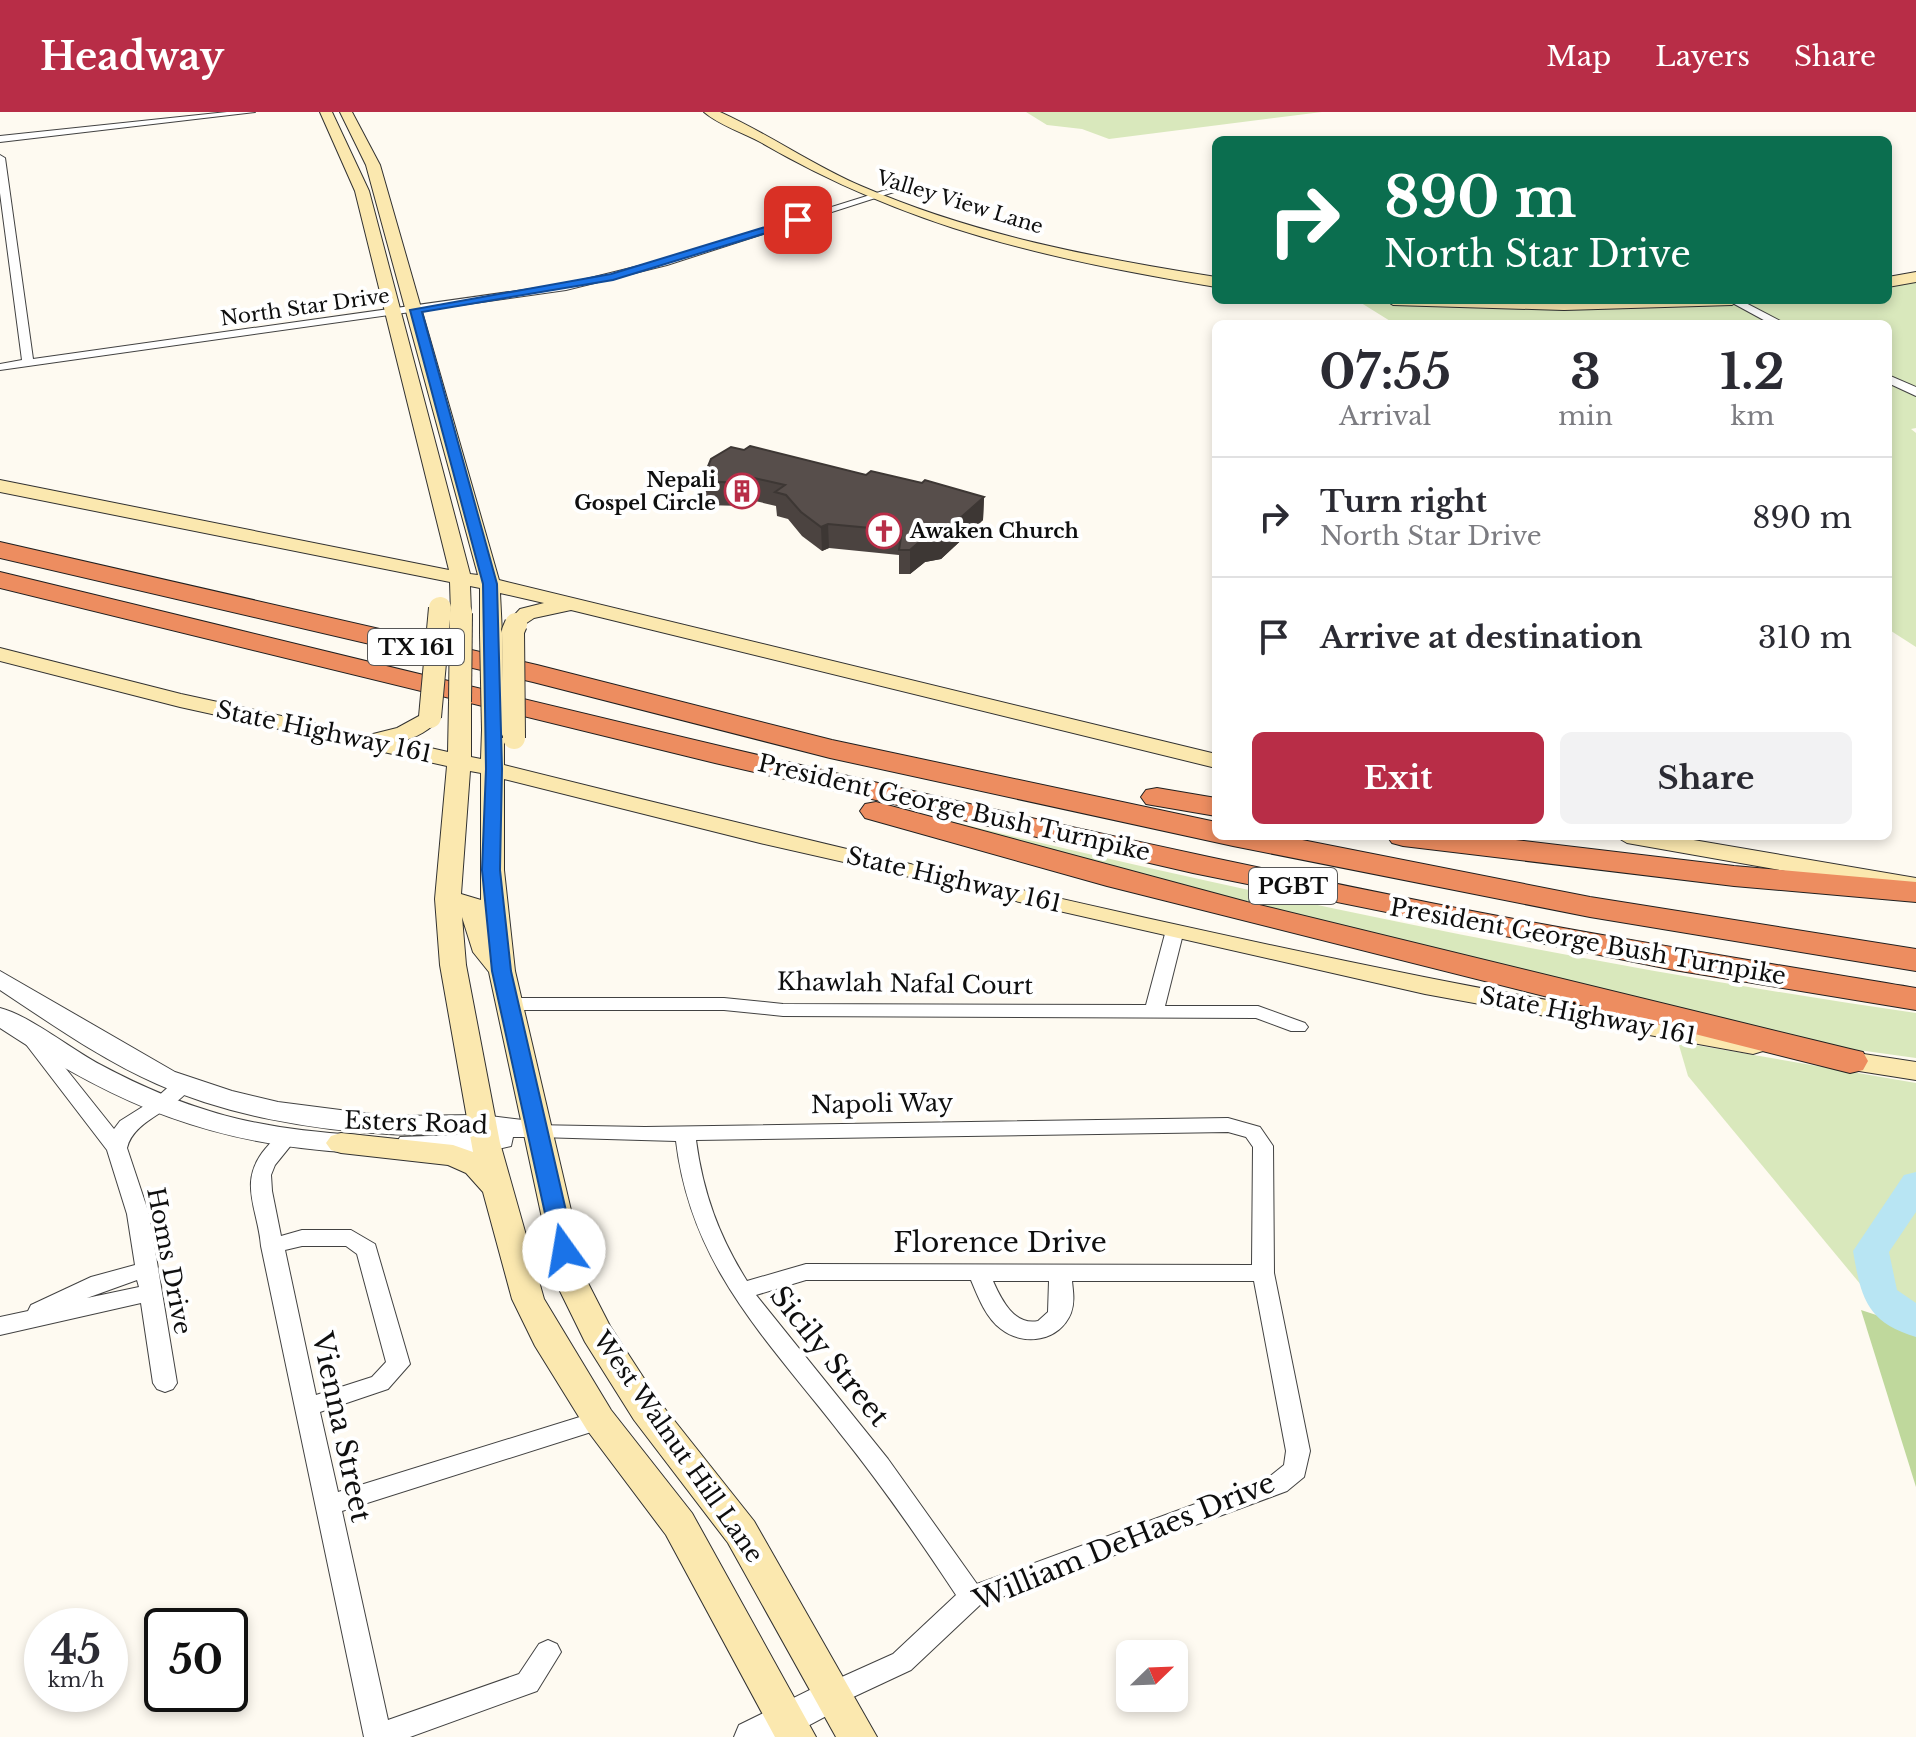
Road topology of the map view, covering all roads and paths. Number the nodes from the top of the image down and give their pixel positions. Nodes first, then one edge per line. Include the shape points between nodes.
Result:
1 (251, 112) edge
2 (326, 112) edge
3 (346, 112) edge
4 (710, 112) edge
5 (732, 112) edge
6 (0, 139) edge
7 (0, 158) edge
8 (379, 187) junction
9 (361, 188) junction
10 (882, 195) junction
11 (394, 238) junction
12 (374, 240) junction
13 (1916, 266) edge
14 (1892, 270) edge
15 (1212, 271) edge
16 (1916, 277) edge
17 (1212, 281) edge
18 (1892, 281) edge
19 (1530, 304) edge
20 (1598, 304) edge
21 (1740, 304) edge
22 (416, 310) junction
23 (392, 314) junction
24 (1772, 320) edge
25 (28, 363) junction
26 (0, 367) edge
27 (1892, 380) edge
28 (1916, 392) edge
29 (460, 475) junction
30 (437, 478) junction
31 (0, 486) edge
32 (453, 543) junction
33 (0, 550) edge
34 (385, 565) junction
35 (414, 571) junction
36 (460, 578) junction
37 (0, 580) edge
38 (490, 584) junction
39 (577, 604) junction
40 (450, 610) junction
41 (0, 654) edge
42 (503, 734) junction
43 (362, 740) junction
44 (676, 742) junction
45 (830, 749) junction
46 (1212, 760) edge
47 (459, 762) junction
48 (494, 769) junction
49 (540, 781) junction
50 (565, 787) junction
51 (1212, 806) edge
52 (491, 809) junction
53 (1212, 831) edge
54 (1253, 840) edge
55 (1436, 840) edge
56 (1650, 840) edge
57 (1916, 886) edge
58 (1916, 892) edge
59 (448, 899) junction
60 (1175, 930) junction
61 (1916, 960) edge
62 (502, 971) junction
63 (0, 979) edge
64 (1916, 999) edge
65 (510, 1004) junction
66 (1154, 1011) junction
67 (0, 1016) edge
68 (1298, 1027) dead end
69 (30, 1037) junction
70 (1850, 1061) junction
71 (1916, 1071) edge
72 (182, 1086) junction
73 (161, 1105) junction
74 (538, 1130) junction
75 (685, 1133) junction
76 (484, 1134) junction
77 (286, 1139) junction
78 (341, 1143) junction
79 (117, 1148) junction
80 (496, 1187) junction
81 (272, 1246) junction
82 (979, 1272) junction
83 (1060, 1272) junction
84 (1263, 1273) junction
85 (150, 1280) junction
86 (741, 1291) junction
87 (11, 1323) edge
88 (165, 1383) dead end
89 (307, 1407) junction
90 (599, 1420) junction
91 (328, 1505) junction
92 (971, 1597) junction
93 (548, 1652) dead end
94 (834, 1694) junction
95 (778, 1731) edge
96 (378, 1736) edge
97 (857, 1737) edge

1 - 6 street
2 - 9 main road, West Walnut Hill Lane
3 - 8 main road, West Walnut Hill Lane
4 - 10 main road, Valley View Lane
5 - 10 main road, Valley View Lane
7 - 25 street
8 - 9 main road
8 - 11 main road, West Walnut Hill Lane
9 - 12 main road, West Walnut Hill Lane
10 - 15 main road, Valley View Lane via 1049,241
10 - 17 main road, Valley View Lane via 943,222 1027,245
10 - 22 street, North Star Drive via 613,277
11 - 12 main road
11 - 22 main road, West Walnut Hill Lane
12 - 23 main road, West Walnut Hill Lane
13 - 14 main road
16 - 18 main road
19 - 20 main road
21 - 24 street
22 - 23 street, North Star Drive
22 - 29 main road, West Walnut Hill Lane
23 - 25 street, North Star Drive
23 - 30 main road, West Walnut Hill Lane
25 - 26 street, North Star Drive
27 - 28 street
29 - 30 main road
29 - 38 main road, West Walnut Hill Lane
30 - 32 main road, West Walnut Hill Lane
31 - 34 main road
32 - 34 main road via 430,561
32 - 36 main road, West Walnut Hill Lane
33 - 45 highway, President George Bush Turnpike / TX 161 via 537,674
34 - 35 main road
35 - 36 main road
35 - 40 main road via 439,590
36 - 38 main road
36 - 40 main road, West Walnut Hill Lane
37 - 44 highway, President George Bush Turnpike / TX 161
38 - 39 main road
38 - 42 main road, West Walnut Hill Lane, bridge
39 - 42 main road, bridge via 535,610 516,624
39 - 46 main road
40 - 43 main road, bridge via 430,717 404,734
40 - 47 main road, West Walnut Hill Lane, bridge
41 - 43 main road, State Highway 161
42 - 48 main road, West Walnut Hill Lane
42 - 49 main road via 522,767
43 - 47 main road, State Highway 161
44 - 64 highway, President George Bush Turnpike / PGBT via 1284,885 1589,945
44 - 70 highway via 763,781 1102,876
45 - 51 highway via 985,768
45 - 53 highway, President George Bush Turnpike
47 - 48 main road, State Highway 161
47 - 59 main road, West Walnut Hill Lane
48 - 49 main road, State Highway 161
48 - 52 main road, West Walnut Hill Lane
49 - 50 main road, State Highway 161
50 - 52 main road via 528,790
50 - 60 main road, State Highway 161
52 - 62 main road, West Walnut Hill Lane via 491,870
54 - 61 highway, President George Bush Turnpike / PGBT via 1561,902
55 - 58 highway
56 - 57 main road
59 - 62 main road via 471,903 486,952
59 - 76 main road, West Walnut Hill Lane via 453,965
60 - 66 street
60 - 70 main road, State Highway 161 via 1425,986
62 - 65 main road, West Walnut Hill Lane
63 - 72 street, Esters Road
65 - 66 street, Khawlah Nafal Court
65 - 74 main road, West Walnut Hill Lane
66 - 68 street, Khawlah Nafal Court via 1258,1012
67 - 69 street, Esters Road
69 - 73 street, Esters Road
69 - 79 street, Homs Drive
70 - 71 main road, State Highway 161
72 - 73 street
72 - 76 street, Esters Road via 334,1120
73 - 77 street, Esters Road via 200,1120
73 - 79 street via 130,1121 120,1131
74 - 75 street, Napoli Way
74 - 76 street, Esters Road
74 - 94 main road, West Walnut Hill Lane via 572,1283 597,1333 646,1410 741,1532
75 - 84 street, Napoli Way via 1228,1125 1253,1132 1263,1146
75 - 86 street, Sicily Street via 687,1169 707,1228
76 - 78 street, Esters Road
76 - 80 main road, West Walnut Hill Lane
77 - 78 street, Esters Road
77 - 81 street, Vienna Street via 258,1176
78 - 80 main road via 453,1155 477,1166
79 - 85 street, Homs Drive via 138,1214
80 - 90 main road, West Walnut Hill Lane via 528,1299
81 - 89 street, Vienna Street
81 - 89 street via 302,1238 351,1238 367,1250 398,1364 380,1383
82 - 83 street, Florence Drive
82 - 83 street via 988,1302 1019,1330 1034,1332 1050,1326 1060,1311
82 - 86 street, Florence Drive via 806,1272
83 - 84 street, Florence Drive
84 - 92 street, William DeHaes Drive via 1298,1451 1295,1470 1278,1484
85 - 87 street via 78,1311
85 - 88 street, Homs Drive
86 - 92 street, Sicily Street via 780,1348 915,1511
89 - 91 street, Vienna Street
90 - 91 street
90 - 95 main road, West Walnut Hill Lane via 679,1524 720,1593
91 - 96 street, Vienna Street
92 - 94 street, William DeHaes Drive via 902,1662
93 - 96 street via 528,1683
94 - 95 street, William DeHaes Drive
94 - 97 main road, West Walnut Hill Lane

